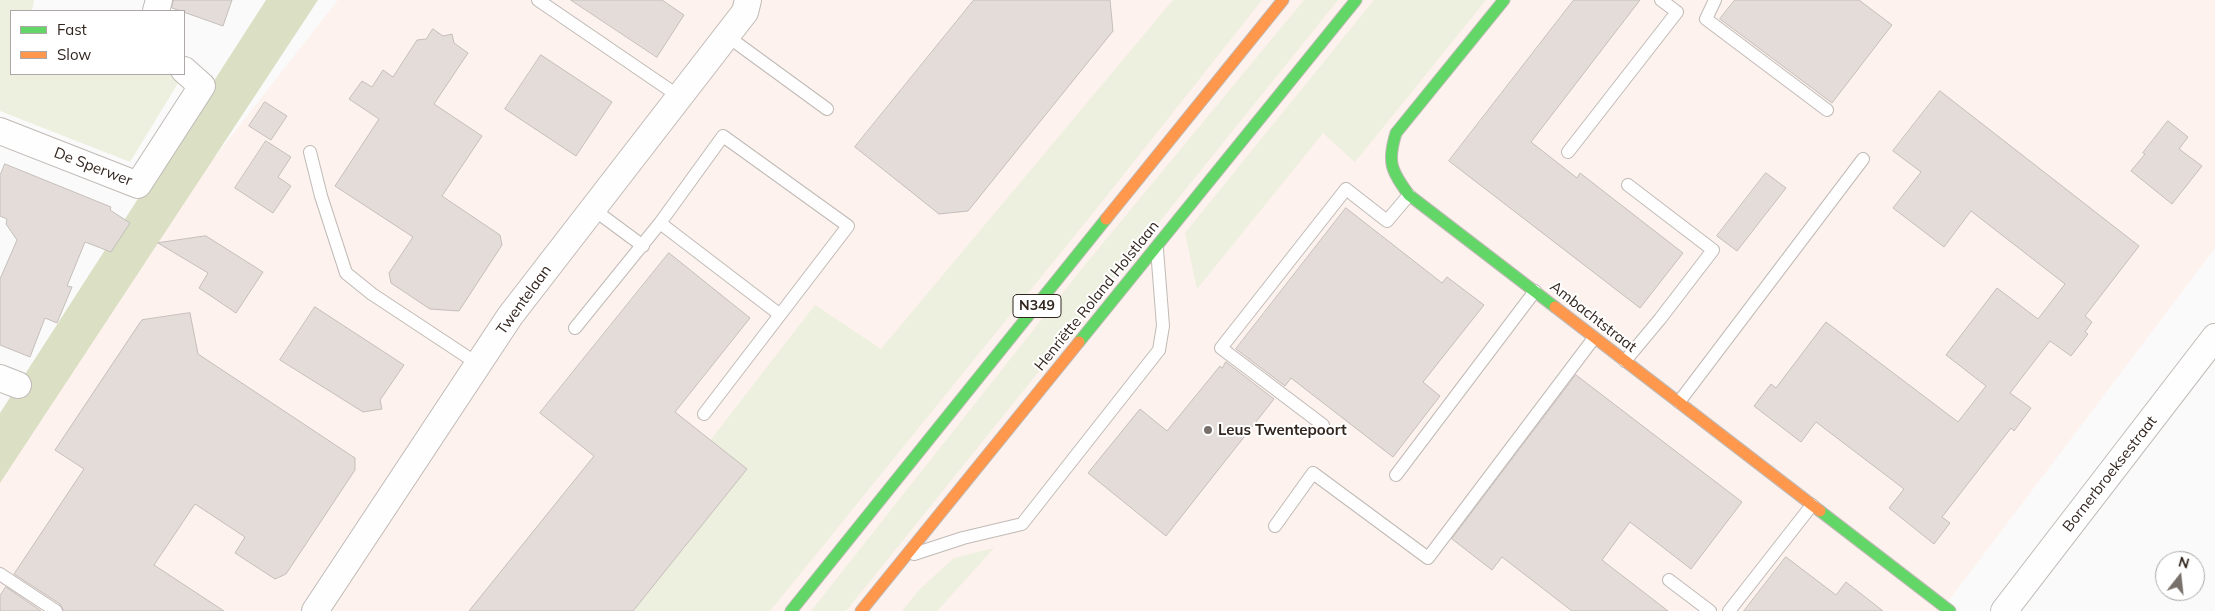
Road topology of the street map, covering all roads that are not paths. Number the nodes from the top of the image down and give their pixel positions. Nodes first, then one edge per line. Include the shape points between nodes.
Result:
1 (538, 0) edge
2 (748, 0) edge
3 (1283, 0) edge
4 (1356, 0) edge
5 (1504, 0) edge
6 (1661, 0) edge
7 (1715, 0) edge
8 (727, 36) junction
9 (185, 71) edge
10 (680, 96) junction
11 (827, 109) dead end
12 (1826, 110) dead end
13 (0, 131) edge
14 (310, 152) dead end
15 (1568, 152) dead end
16 (1863, 159) dead end
17 (1628, 185) dead end
18 (1409, 195) junction
19 (593, 209) junction
20 (660, 223) junction
21 (643, 246) junction
22 (1157, 247) junction
23 (1535, 291) junction
24 (780, 314) junction
25 (575, 328) dead end
26 (2215, 337) edge
27 (1594, 338) junction
28 (1625, 361) junction
29 (478, 364) junction
30 (1678, 402) junction
31 (704, 414) dead end
32 (1323, 425) dead end
33 (1396, 476) dead end
34 (1812, 505) junction
35 (1275, 526) dead end
36 (904, 558) junction
37 (0, 574) edge
38 (1669, 580) dead end
39 (56, 611) edge
40 (315, 611) edge
41 (791, 611) edge
42 (861, 611) edge
43 (1710, 611) edge
44 (1729, 611) edge
45 (1950, 611) edge
46 (2004, 611) edge

1 - 10 lane
2 - 8 street, Twentelaan via 745,12
3 - 41 main road, N349
4 - 22 main road, Henriëtte Roland Holstlaan
5 - 18 main road, Ambachtstraat via 1396,133 1389,155 1392,174
6 - 15 lane via 1677,12
7 - 12 lane via 1706,19
8 - 10 street, Twentelaan
8 - 11 lane
9 - 13 street, De Sperwer via 202,86 138,185
10 - 19 street, Twentelaan
14 - 29 lane via 346,273 372,294
16 - 30 lane
17 - 28 lane via 1713,250
18 - 23 main road, Ambachtstraat
18 - 32 lane via 1387,221 1346,190 1221,348
19 - 21 lane
19 - 29 street, Twentelaan via 510,316
20 - 21 lane
20 - 24 lane
20 - 24 lane via 723,136 848,226
21 - 25 lane
22 - 36 main road, Henriëtte Roland Holstlaan
22 - 36 lane via 1163,326 1159,350 1022,524 962,538
23 - 27 main road, Ambachtstraat
23 - 33 lane
24 - 31 lane
26 - 46 street, Bornerbroeksestraat
27 - 28 main road, Ambachtstraat
27 - 35 lane via 1428,558 1313,473
28 - 30 main road, Ambachtstraat
29 - 40 street, Twentelaan
30 - 34 main road, Ambachtstraat
34 - 44 lane
34 - 45 main road, Ambachtstraat
36 - 42 main road, Henriëtte Roland Holstlaan
37 - 39 lane
38 - 43 lane

